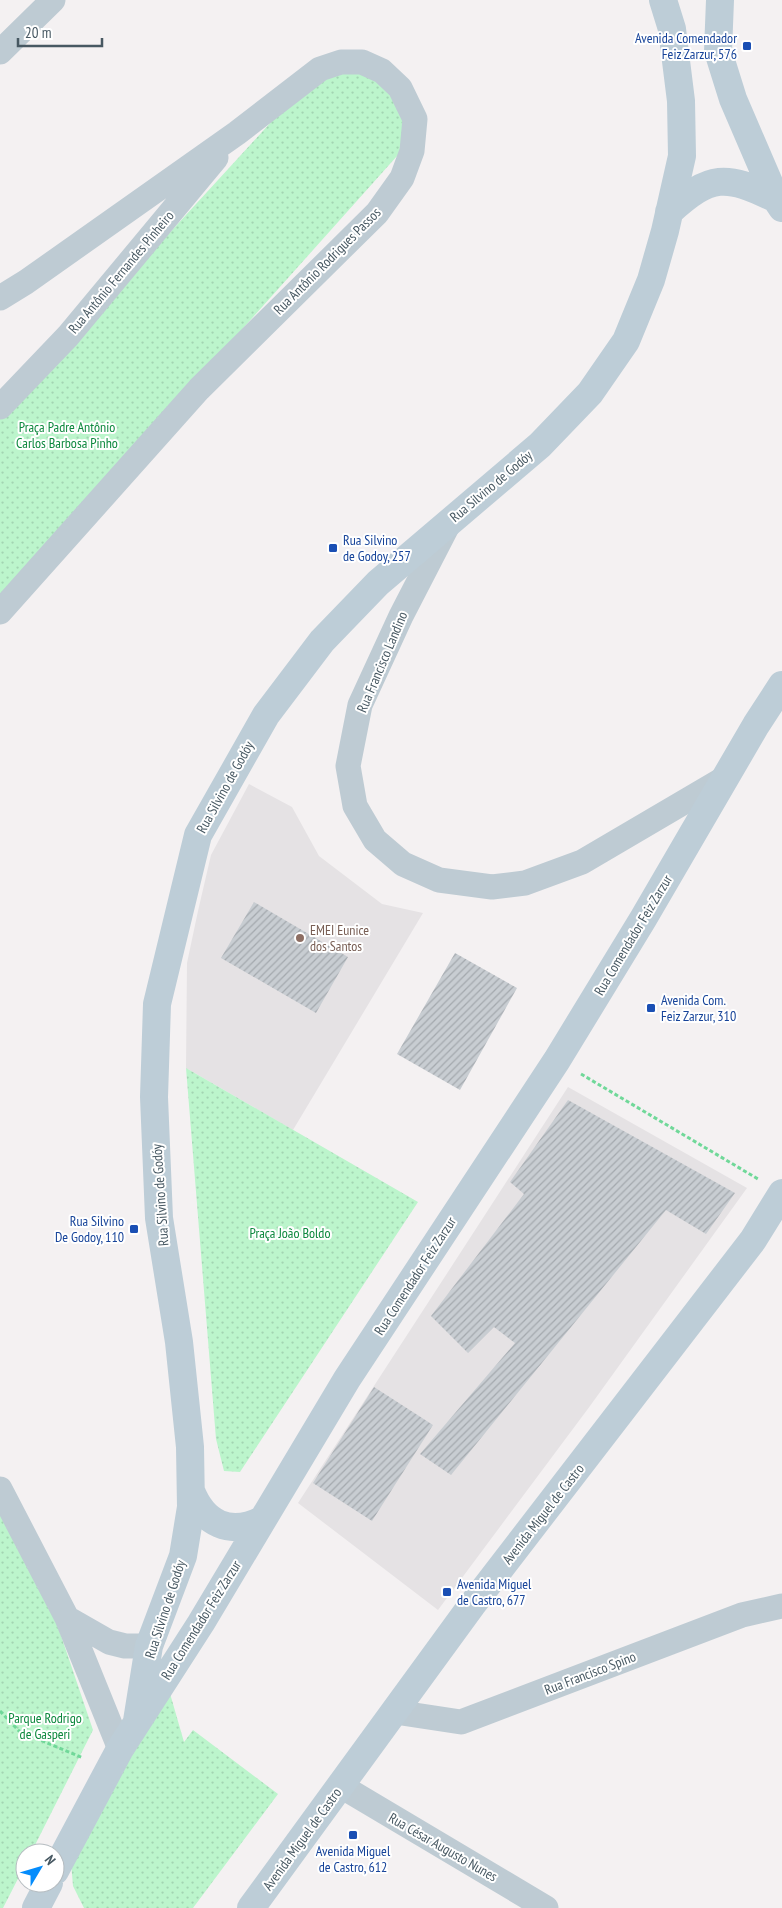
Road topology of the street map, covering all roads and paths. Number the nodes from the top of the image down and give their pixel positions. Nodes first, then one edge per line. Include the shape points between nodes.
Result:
1 (53, 0) edge
2 (663, 0) edge
3 (720, 0) edge
4 (0, 52) edge
5 (237, 133) junction
6 (779, 203) edge
7 (669, 212) junction
8 (0, 298) edge
9 (0, 408) edge
10 (452, 519) junction
11 (0, 612) edge
12 (782, 685) edge
13 (725, 778) junction
14 (557, 1060) junction
15 (774, 1188) edge
16 (0, 1489) edge
17 (191, 1491) junction
18 (262, 1520) junction
19 (782, 1606) edge
20 (67, 1618) junction
21 (149, 1646) junction
22 (0, 1711) edge
23 (395, 1712) junction
24 (137, 1721) junction
25 (114, 1759) junction
26 (341, 1786) junction
27 (65, 1852) edge
28 (44, 1893) edge
29 (50, 1893) edge
30 (36, 1908) edge
31 (56, 1908) edge
32 (252, 1908) edge
33 (546, 1908) edge

1 - 4 street
2 - 7 main road, Rua Silvino de Godóy via 672,29 681,101 682,156
3 - 6 main road via 718,51 733,99
5 - 8 street, Rua Antônio Rodrigues Passos
5 - 9 street, Rua Antônio Fernandes Pinheiro via 68,336
5 - 11 street, Rua Antônio Rodrigues Passos via 320,69 341,62 362,62 382,71 400,88 414,119 412,151 406,169 377,214 198,389
6 - 7 main road via 748,185 725,181 708,184 691,193
7 - 10 main road, Rua Silvino de Godóy via 651,280 626,341 590,393 540,445
10 - 13 street, Rua Francisco Landino via 401,616 360,705 348,766 355,806 375,840 404,864 439,880 492,887 525,883 582,862
10 - 17 main road, Rua Silvino de Godóy via 378,583 322,641 266,715 198,835 157,1004 154,1097 159,1218 179,1342 190,1447
12 - 13 main road, Rua Comendador Feiz Zarzur
13 - 14 main road, Rua Comendador Feiz Zarzur
14 - 15 path
14 - 18 main road, Rua Comendador Feiz Zarzur via 347,1379
15 - 23 main road, Avenida Miguel de Castro via 753,1240 472,1605
16 - 20 street
17 - 18 main road via 201,1511 219,1524 241,1527
17 - 21 main road, Rua Silvino de Godóy via 183,1556
18 - 24 main road, Rua Comendador Feiz Zarzur via 201,1623
19 - 23 street, Rua Francisco Spino via 742,1615 461,1722
20 - 21 street via 109,1642
20 - 25 street
21 - 24 main road, Rua Silvino de Godóy
22 - 25 path via 19,1731
23 - 26 main road, Avenida Miguel de Castro
24 - 25 main road, Rua Comendador Feiz Zarzur
25 - 27 main road, Rua Comendador Feiz Zarzur
26 - 32 main road, Avenida Miguel de Castro
26 - 33 street, Rua César Augusto Nunes
28 - 30 main road
29 - 31 main road

